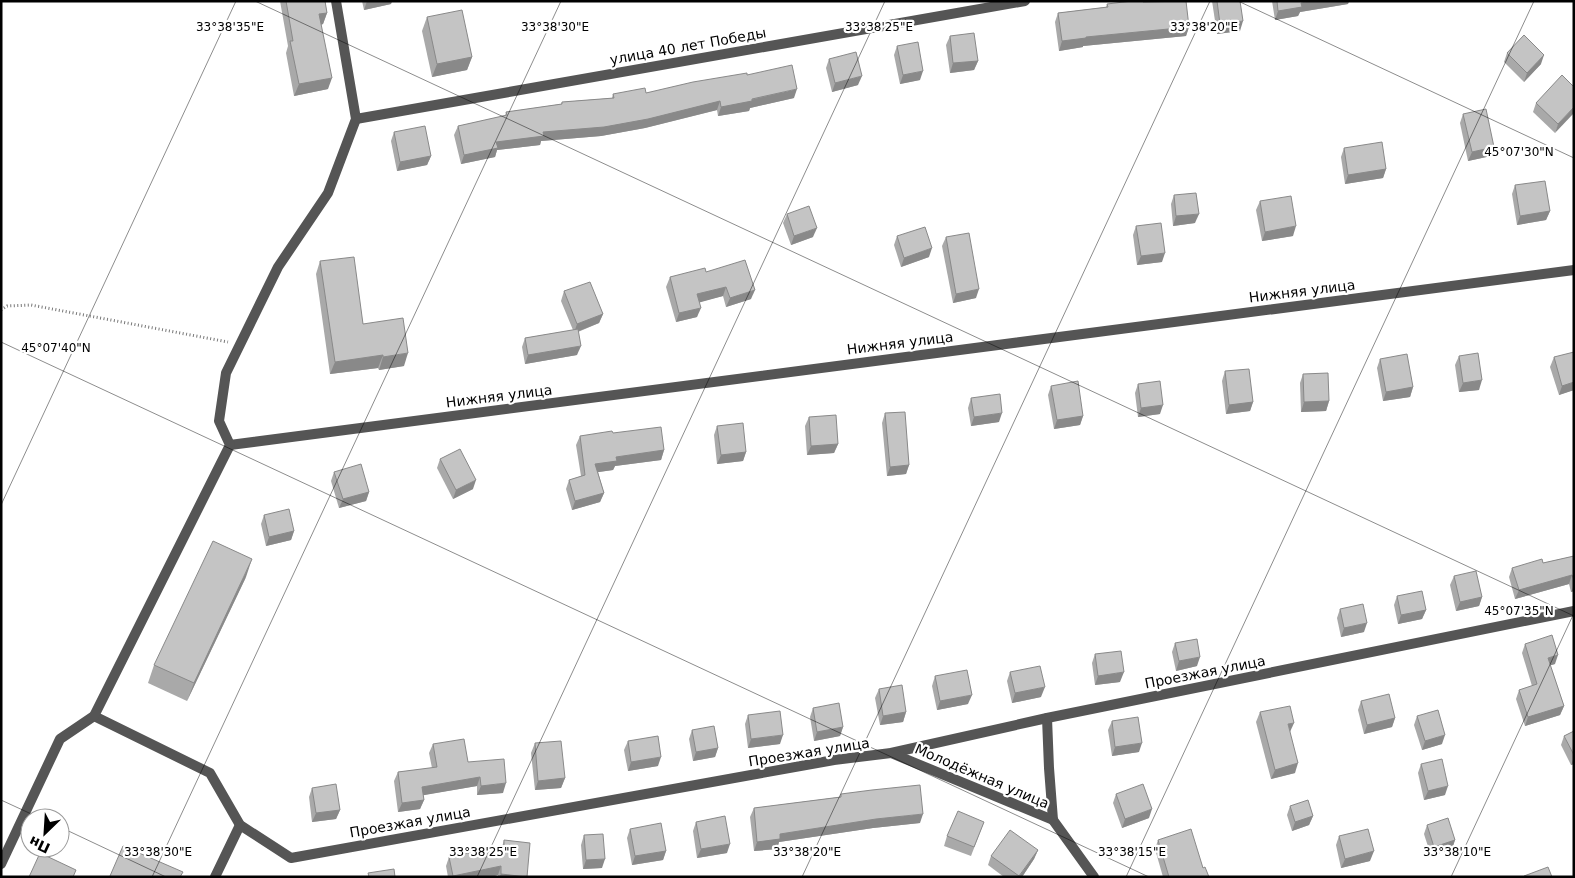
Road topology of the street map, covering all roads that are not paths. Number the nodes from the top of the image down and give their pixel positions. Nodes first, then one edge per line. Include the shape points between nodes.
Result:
1 (336, 1) edge
2 (1025, 1) edge
3 (356, 119) junction
4 (1574, 270) edge
5 (230, 445) junction
6 (1574, 611) edge
7 (94, 716) junction
8 (1047, 718) junction
9 (891, 753) junction
10 (1053, 820) junction
11 (240, 825) junction
12 (1, 864) edge
13 (215, 877) edge
14 (1094, 877) edge

1 - 3 street
2 - 3 street, улица 40 лет Победы
3 - 5 street via 328,193 278,267 226,373 219,421
4 - 5 street, Нижняя улица
5 - 7 street
6 - 8 street, Проезжая улица
7 - 11 street, Проезжая улица via 210,774
7 - 12 street via 60,739
8 - 9 street, Проезжая улица
8 - 10 street
9 - 10 street, Молодёжная улица
9 - 11 street, Проезжая улица via 834,760 291,858
10 - 14 street, Молодёжная улица
11 - 13 street

